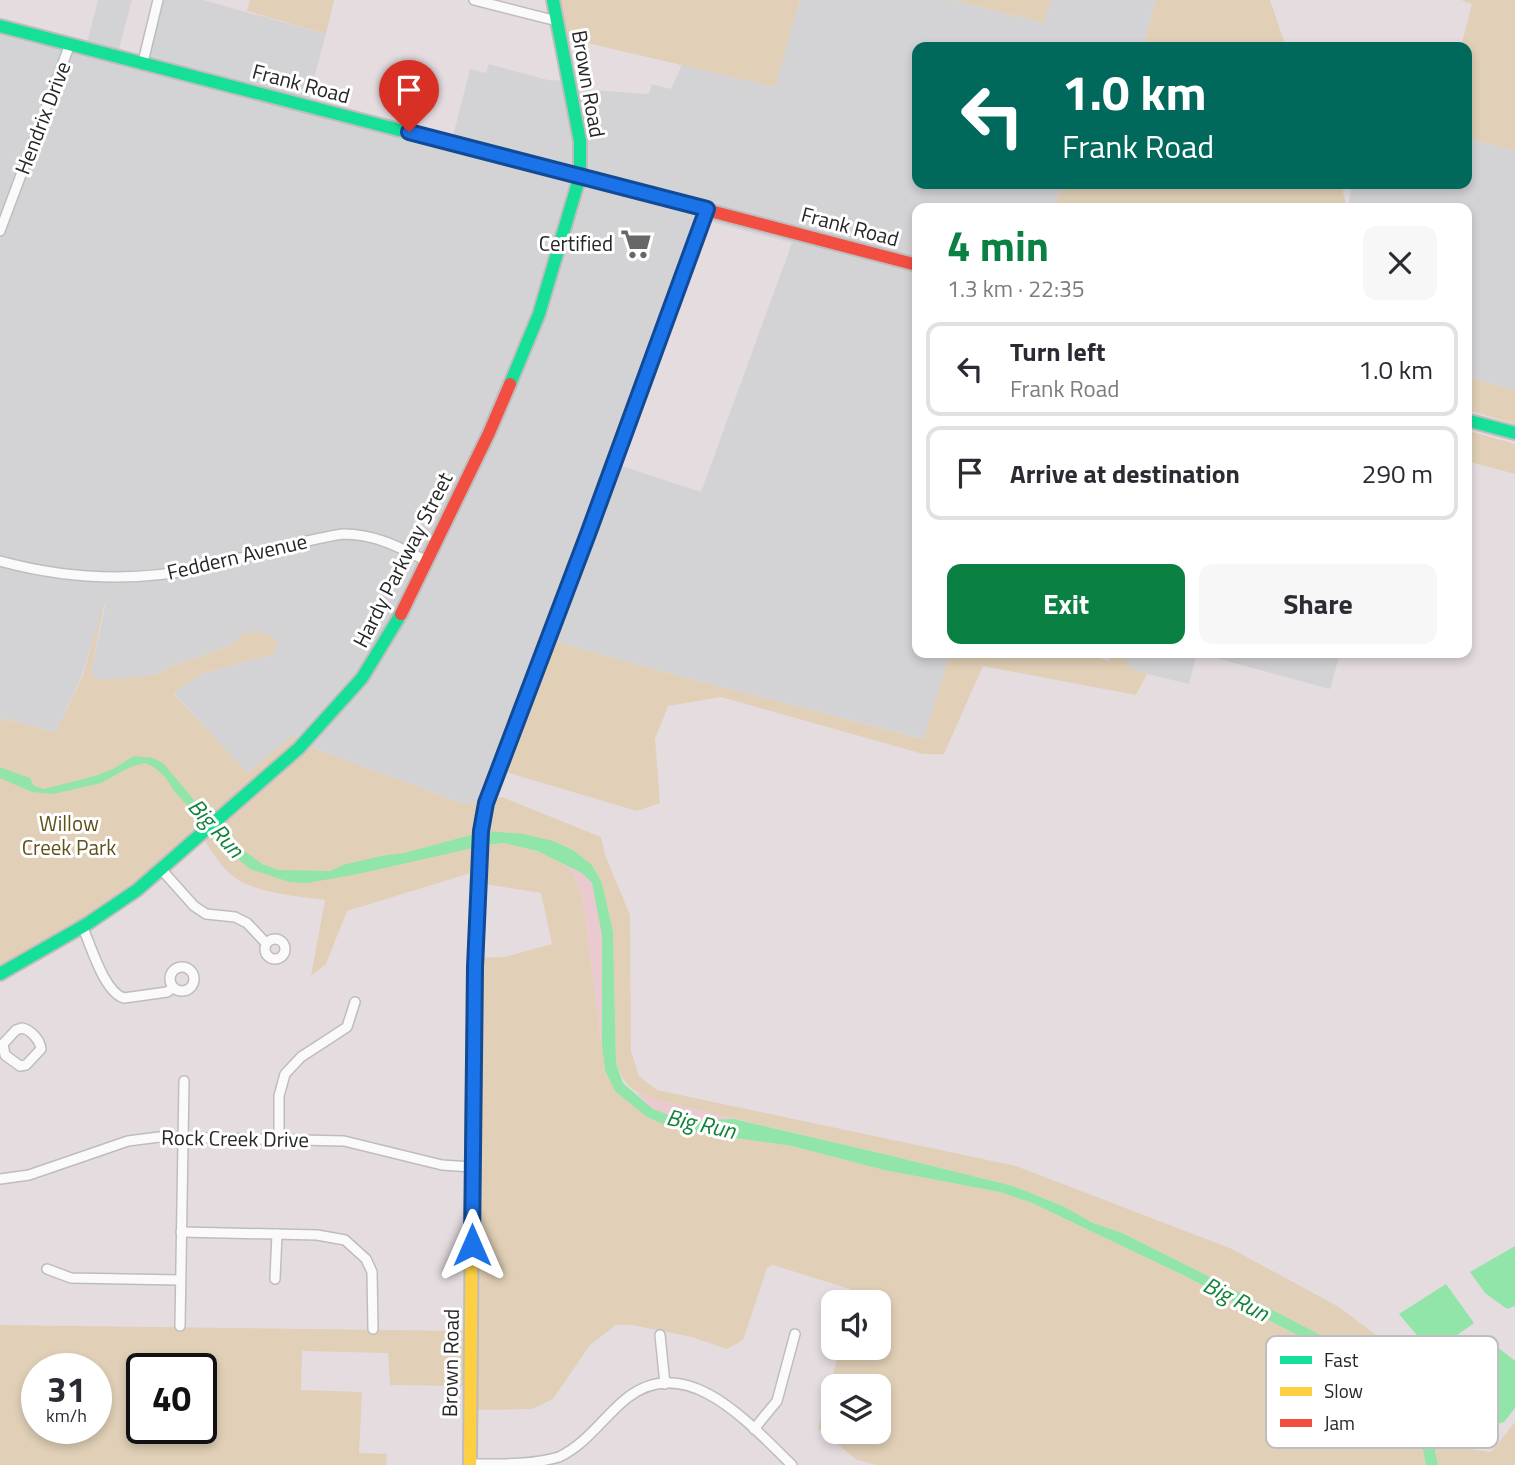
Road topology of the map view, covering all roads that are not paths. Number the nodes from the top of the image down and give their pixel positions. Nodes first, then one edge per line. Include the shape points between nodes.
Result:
1 (158, 0) edge
2 (474, 0) edge
3 (553, 0) edge
4 (557, 21) junction
5 (0, 26) edge
6 (70, 44) junction
7 (143, 62) junction
8 (580, 176) junction
9 (707, 209) junction
10 (0, 231) edge
11 (912, 264) edge
12 (1472, 422) edge
13 (1515, 433) edge
14 (0, 561) edge
15 (427, 561) junction
16 (161, 869) junction
17 (83, 928) junction
18 (266, 943) dead end
19 (0, 974) edge
20 (173, 988) dead end
21 (355, 1002) dead end
22 (2, 1045) edge
23 (184, 1081) dead end
24 (183, 1138) junction
25 (279, 1139) junction
26 (472, 1167) junction
27 (0, 1178) edge
28 (181, 1233) junction
29 (277, 1234) junction
30 (47, 1269) dead end
31 (275, 1279) dead end
32 (180, 1280) junction
33 (180, 1326) dead end
34 (373, 1329) dead end
35 (795, 1334) dead end
36 (660, 1335) dead end
37 (664, 1384) junction
38 (754, 1429) junction
39 (559, 1461) edge
40 (470, 1464) edge
41 (792, 1465) edge

1 - 7 street
2 - 4 street
3 - 4 main road, Brown Road
4 - 8 main road, Brown Road via 580,141
5 - 6 main road, Frank Road
6 - 7 main road, Frank Road
6 - 10 street, Hendrix Drive
7 - 8 main road, Frank Road
8 - 9 main road, Frank Road
8 - 15 main road, Hardy Parkway Street via 527,346
9 - 11 main road, Frank Road
9 - 26 main road, Brown Road via 486,803 475,967
12 - 13 main road
14 - 15 street, Feddern Avenue via 76,576 143,576 358,534 384,540
15 - 16 main road, Hardy Parkway Street via 383,646 346,697 299,748
16 - 17 main road, Hardy Parkway Street
16 - 18 street via 194,906 206,914 247,923
17 - 19 main road, Hardy Parkway Street
17 - 20 street via 117,996
21 - 25 street via 347,1027 301,1057 285,1074 279,1096
22 - 22 street via 22,1028 40,1042 41,1049 20,1066 5,1055
23 - 24 street
24 - 25 street, Rock Creek Drive
24 - 27 street, Rock Creek Drive via 128,1141 29,1175
24 - 28 street
25 - 26 street, Rock Creek Drive via 344,1141 442,1165
26 - 40 main road, Brown Road
28 - 29 street
28 - 32 street
29 - 31 street
29 - 34 street via 331,1236 357,1248 372,1272
30 - 32 street via 71,1278
32 - 33 street
35 - 38 street via 777,1401
36 - 37 street
37 - 38 street via 709,1392
37 - 39 street via 629,1396
38 - 41 street
39 - 40 street

